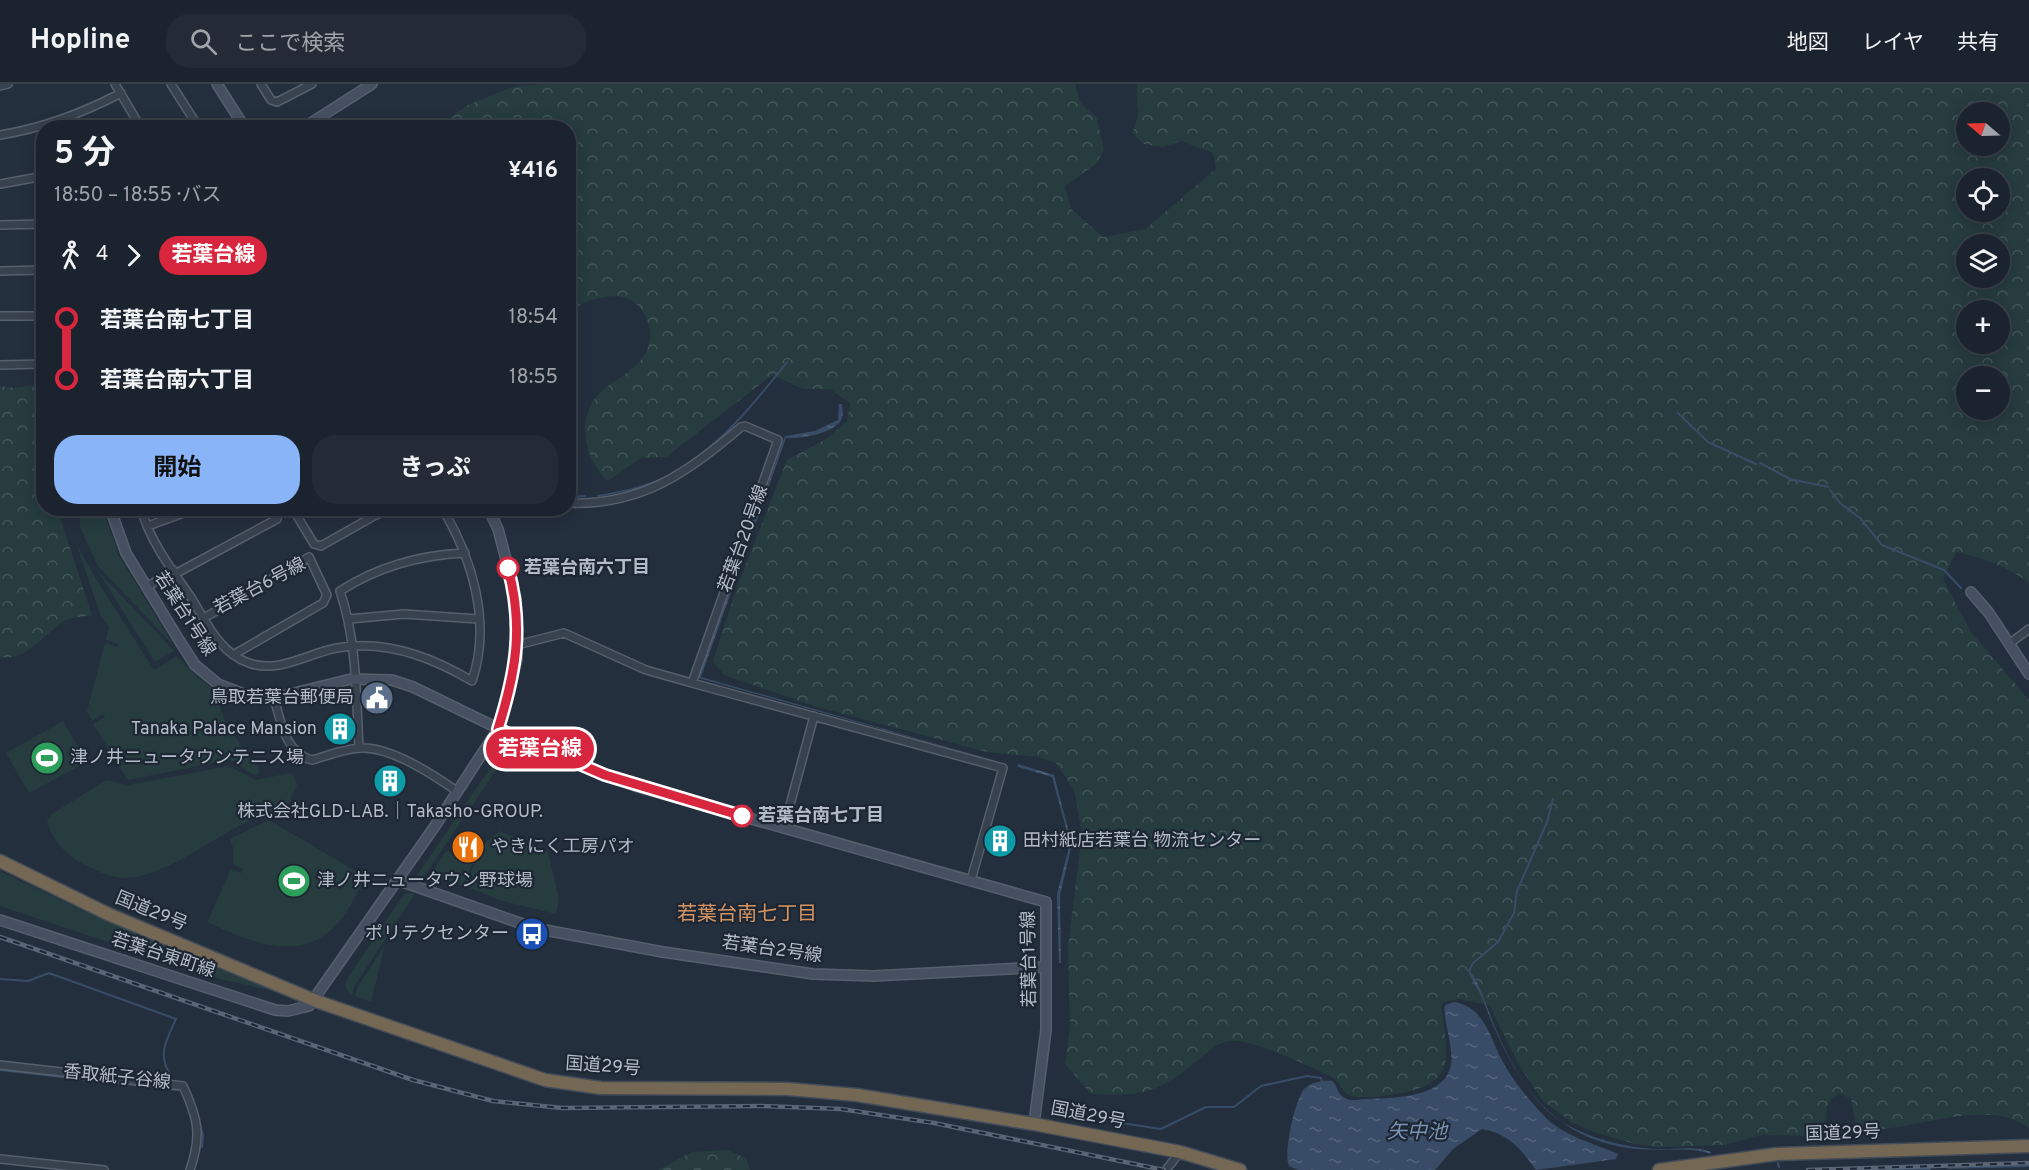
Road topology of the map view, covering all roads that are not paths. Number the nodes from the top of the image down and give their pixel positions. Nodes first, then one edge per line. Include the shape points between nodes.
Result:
1 (8, 84) edge
2 (115, 84) edge
3 (171, 84) edge
4 (218, 84) edge
5 (261, 84) edge
6 (312, 84) edge
7 (372, 84) edge
8 (0, 86) edge
9 (360, 87) edge
10 (121, 93) junction
11 (61, 120) edge
12 (136, 120) edge
13 (194, 120) edge
14 (240, 120) edge
15 (314, 120) edge
16 (36, 126) edge
17 (0, 135) edge
18 (36, 177) edge
19 (0, 184) edge
20 (36, 224) edge
21 (0, 225) edge
22 (36, 270) edge
23 (0, 272) edge
24 (0, 316) edge
25 (36, 316) edge
26 (36, 364) edge
27 (0, 365) edge
28 (576, 502) edge
29 (112, 516) edge
30 (144, 516) edge
31 (175, 516) edge
32 (278, 516) edge
33 (297, 516) edge
34 (374, 516) edge
35 (446, 516) edge
36 (493, 516) edge
37 (148, 526) junction
38 (465, 553) junction
39 (174, 572) junction
40 (147, 587) junction
41 (1971, 592) dead end
42 (204, 618) junction
43 (349, 618) junction
44 (478, 619) junction
45 (2029, 629) edge
46 (2009, 644) junction
47 (517, 645) junction
48 (353, 647) junction
49 (234, 655) junction
50 (2029, 674) edge
51 (355, 678) junction
52 (692, 683) junction
53 (274, 698) junction
54 (814, 716) junction
55 (498, 729) junction
56 (359, 747) junction
57 (458, 792) junction
58 (784, 827) junction
59 (0, 861) edge
60 (398, 880) junction
61 (971, 880) junction
62 (0, 920) edge
63 (1044, 968) junction
64 (316, 1001) junction
65 (0, 1065) edge
66 (1034, 1124) junction
67 (2029, 1146) edge
68 (1180, 1152) junction
69 (0, 1159) edge
70 (72, 1168) edge
71 (104, 1170) edge
72 (190, 1170) edge
73 (1166, 1170) edge
74 (1240, 1170) edge
75 (1659, 1170) edge

1 - 8 street
2 - 10 street
3 - 13 street
4 - 14 street
5 - 6 street via 272,100 280,102
7 - 9 street
9 - 15 street
10 - 11 street
10 - 12 street
16 - 17 street
18 - 19 street
20 - 21 street
22 - 23 street
24 - 25 street
26 - 27 street
28 - 52 street, 若葉台20号線 via 621,499 650,489 703,460 741,427 778,440
29 - 40 street, 若葉台1号線 via 119,538
30 - 37 street
31 - 37 street
32 - 39 street
33 - 34 street via 314,544 321,546
35 - 38 street
36 - 47 street via 516,599
37 - 39 street
38 - 43 street via 410,560 358,579 340,591
38 - 44 street via 472,571
39 - 40 street
39 - 42 street
40 - 53 street, 若葉台1号線 via 200,670 230,689
41 - 46 street
42 - 49 street via 223,648
42 - 49 street, 若葉台6号線 via 309,557 327,595 323,603
43 - 44 street via 413,614
43 - 48 street
44 - 48 street via 479,643 472,681 409,651
45 - 46 street
46 - 50 street
47 - 52 street via 564,633 646,670
47 - 55 street via 511,688
48 - 49 street via 274,667 248,663
48 - 51 street
51 - 53 street, 若葉台1号線
51 - 55 street, 若葉台1号線 via 392,680 413,687
51 - 56 street
52 - 54 street
53 - 56 street via 290,747 297,753 312,760
54 - 58 street
54 - 61 street via 1003,768
55 - 57 street
55 - 58 street, 若葉台1号線 via 635,786
56 - 57 street via 398,758
57 - 60 street
58 - 61 street, 若葉台1号線
59 - 64 highway, 国道29号 via 108,914
60 - 63 street, 若葉台2号線 via 534,928 813,974 874,976
60 - 64 street
61 - 63 street, 若葉台1号線 via 1046,902
62 - 64 street, 若葉台東町線 via 275,1010 300,1010
63 - 66 street, 若葉台1号線 via 1045,1056
64 - 66 highway, 国道29号 via 515,1071 570,1085 823,1091
65 - 72 street, 香取紙子谷線 via 183,1086 198,1130 198,1146
66 - 68 highway, 国道29号
67 - 75 highway, 国道29号 via 1777,1154
68 - 73 street
68 - 74 highway, 国道29号
69 - 70 street
70 - 71 street

